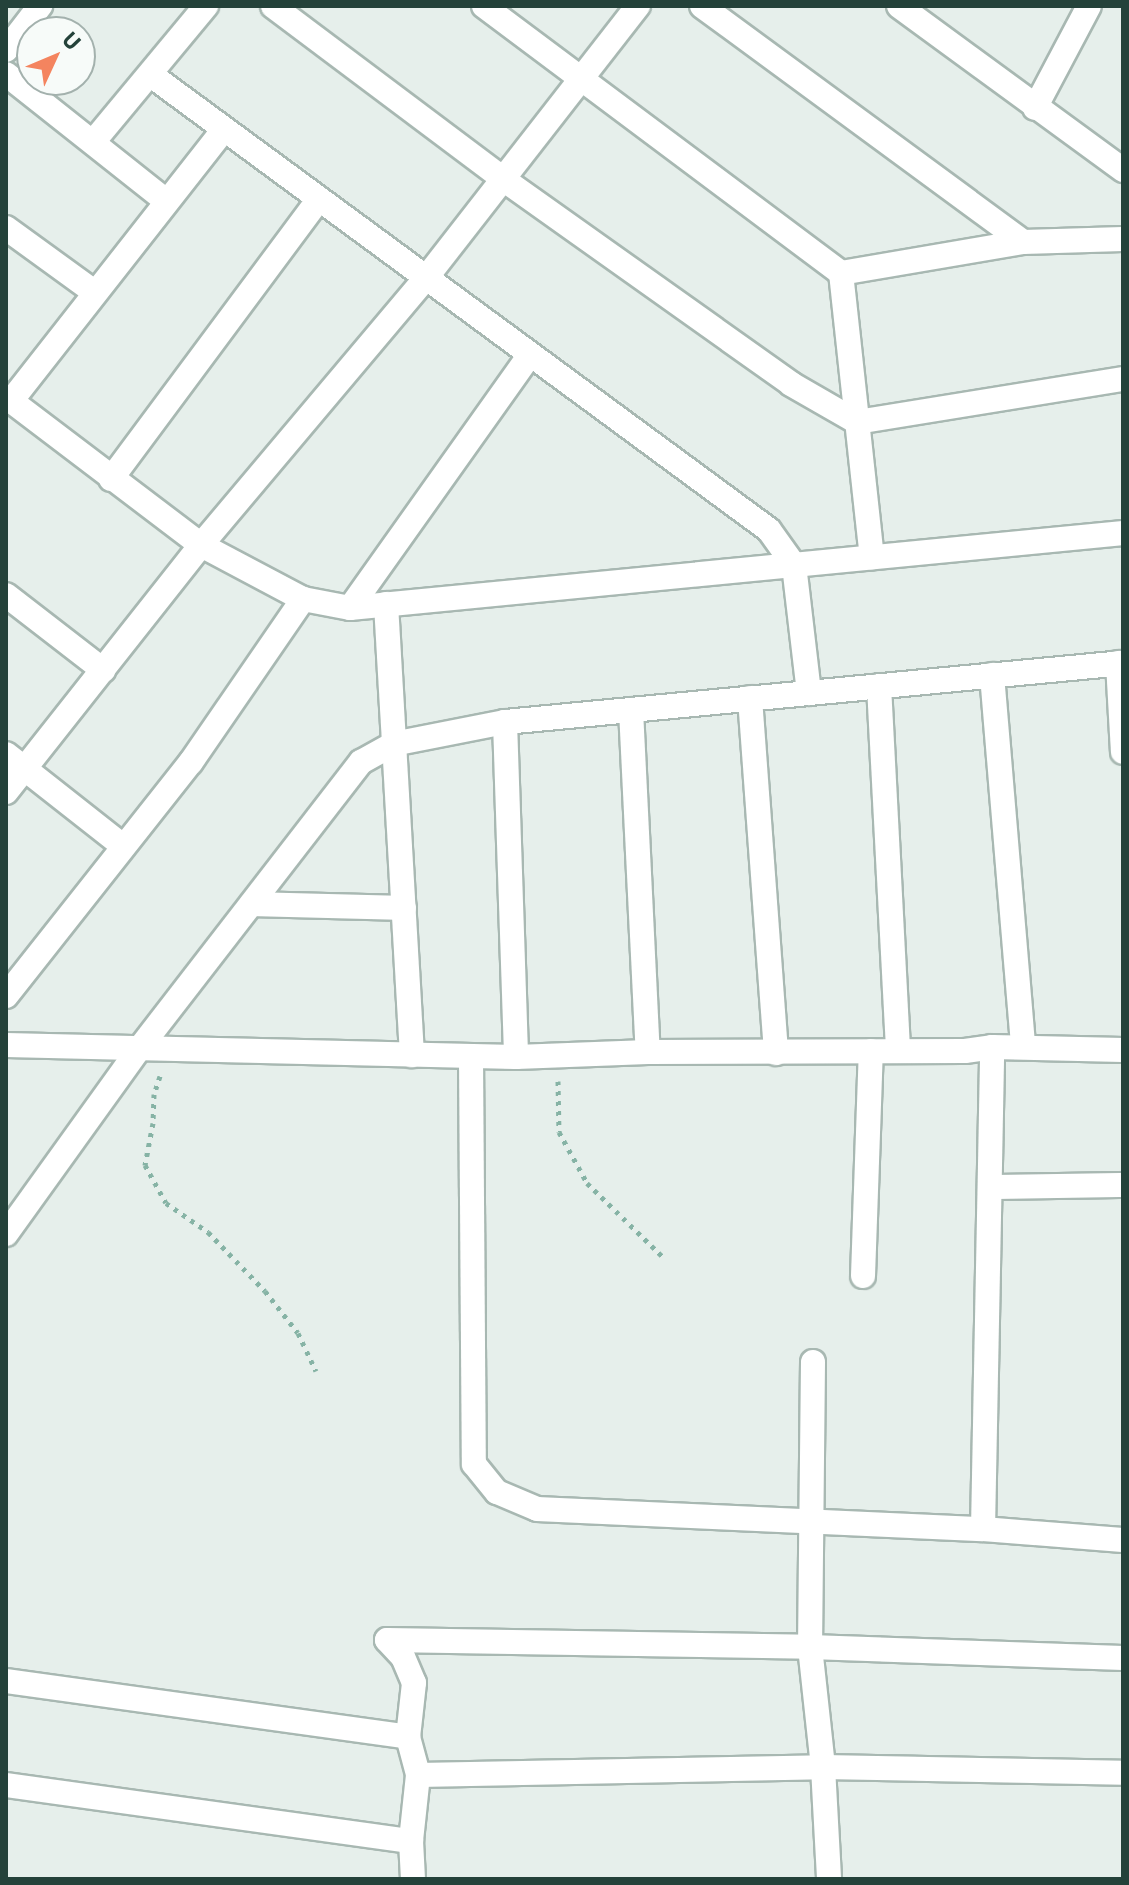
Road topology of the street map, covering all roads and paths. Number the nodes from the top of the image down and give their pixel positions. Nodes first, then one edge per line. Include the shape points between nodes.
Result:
1 (40, 6) edge
2 (206, 6) edge
3 (273, 6) edge
4 (484, 6) edge
5 (638, 6) edge
6 (702, 6) edge
7 (899, 6) edge
8 (1089, 6) edge
9 (6, 50) edge
10 (6, 74) edge
11 (151, 75) junction
12 (580, 81) junction
13 (1035, 108) junction
14 (224, 129) junction
15 (93, 142) junction
16 (1123, 170) edge
17 (503, 179) junction
18 (319, 199) junction
19 (165, 200) junction
20 (6, 228) edge
21 (1123, 239) edge
22 (1023, 242) junction
23 (841, 273) junction
24 (426, 278) junction
25 (94, 292) junction
26 (530, 355) junction
27 (1123, 379) edge
28 (9, 399) edge
29 (857, 422) junction
30 (111, 479) junction
31 (1123, 533) edge
32 (201, 545) junction
33 (872, 557) junction
34 (794, 565) junction
35 (6, 595) edge
36 (303, 599) junction
37 (386, 604) junction
38 (350, 608) junction
39 (1120, 663) edge
40 (103, 670) junction
41 (992, 675) junction
42 (879, 686) junction
43 (809, 693) junction
44 (750, 698) junction
45 (631, 710) junction
46 (505, 722) junction
47 (393, 744) junction
48 (1123, 752) edge
49 (15, 761) edge
50 (6, 792) edge
51 (123, 846) junction
52 (252, 904) junction
53 (404, 908) junction
54 (6, 996) edge
55 (6, 1045) edge
56 (992, 1047) junction
57 (1023, 1047) junction
58 (139, 1049) junction
59 (170, 1049) junction
60 (898, 1050) junction
61 (1123, 1050) edge
62 (871, 1051) junction
63 (648, 1052) junction
64 (776, 1053) junction
65 (412, 1055) junction
66 (557, 1056) junction
67 (471, 1057) junction
68 (516, 1057) junction
69 (1123, 1185) edge
70 (992, 1187) junction
71 (6, 1234) edge
72 (662, 1256) dead end
73 (863, 1276) dead end
74 (813, 1362) dead end
75 (316, 1371) dead end
76 (810, 1521) junction
77 (983, 1529) junction
78 (1123, 1540) edge
79 (810, 1647) junction
80 (1123, 1658) edge
81 (6, 1681) edge
82 (408, 1737) junction
83 (823, 1767) junction
84 (1123, 1773) edge
85 (418, 1775) junction
86 (6, 1785) edge
87 (411, 1841) junction
88 (413, 1879) edge
89 (829, 1879) edge

1 - 9 street
2 - 11 street
3 - 17 street
4 - 12 street
5 - 12 street
6 - 22 street
7 - 13 street
8 - 13 street
10 - 15 street
11 - 14 street
11 - 15 street
12 - 17 street
12 - 23 street
13 - 16 street
14 - 18 street
14 - 19 street
15 - 19 street
17 - 24 street
17 - 29 street via 791,384
18 - 24 street
18 - 30 street
19 - 25 street
20 - 25 street
21 - 22 street
22 - 23 street
23 - 29 street
24 - 26 street
24 - 32 street
25 - 28 street
26 - 34 street via 769,530
26 - 38 street
27 - 29 street
28 - 30 street
29 - 33 street
30 - 32 street
31 - 33 street
32 - 36 street
32 - 40 street
33 - 34 street
34 - 37 street
34 - 43 street
35 - 40 street
36 - 38 street
36 - 51 street via 191,762
37 - 38 street
37 - 47 street
39 - 41 street
39 - 48 street
40 - 49 street
41 - 42 street
41 - 57 street
42 - 43 street
42 - 60 street
43 - 44 street
44 - 45 street
44 - 64 street
45 - 46 street
45 - 63 street
46 - 47 street
46 - 68 street
47 - 52 street via 361,762
47 - 53 street
49 - 50 street
49 - 51 street
51 - 54 street
52 - 53 street
52 - 58 street
53 - 65 street
55 - 58 street
56 - 57 street
56 - 60 street
56 - 70 street
57 - 61 street
58 - 59 street
58 - 71 street
59 - 65 street
59 - 75 path via 154,1094 145,1165 166,1203 208,1232 265,1291 298,1333
60 - 62 street
62 - 64 street
62 - 73 street
63 - 64 street
63 - 66 street
65 - 67 street
66 - 68 street
66 - 72 path via 559,1132 587,1183
67 - 68 street
67 - 76 street via 474,1464 497,1492 537,1509
69 - 70 street
70 - 77 street
74 - 76 street
76 - 77 street
76 - 79 street
77 - 78 street
79 - 80 street
79 - 82 street via 387,1640 403,1657 414,1683
79 - 83 street
81 - 82 street
82 - 85 street
83 - 84 street
83 - 85 street
83 - 89 street
85 - 87 street
86 - 87 street
87 - 88 street

